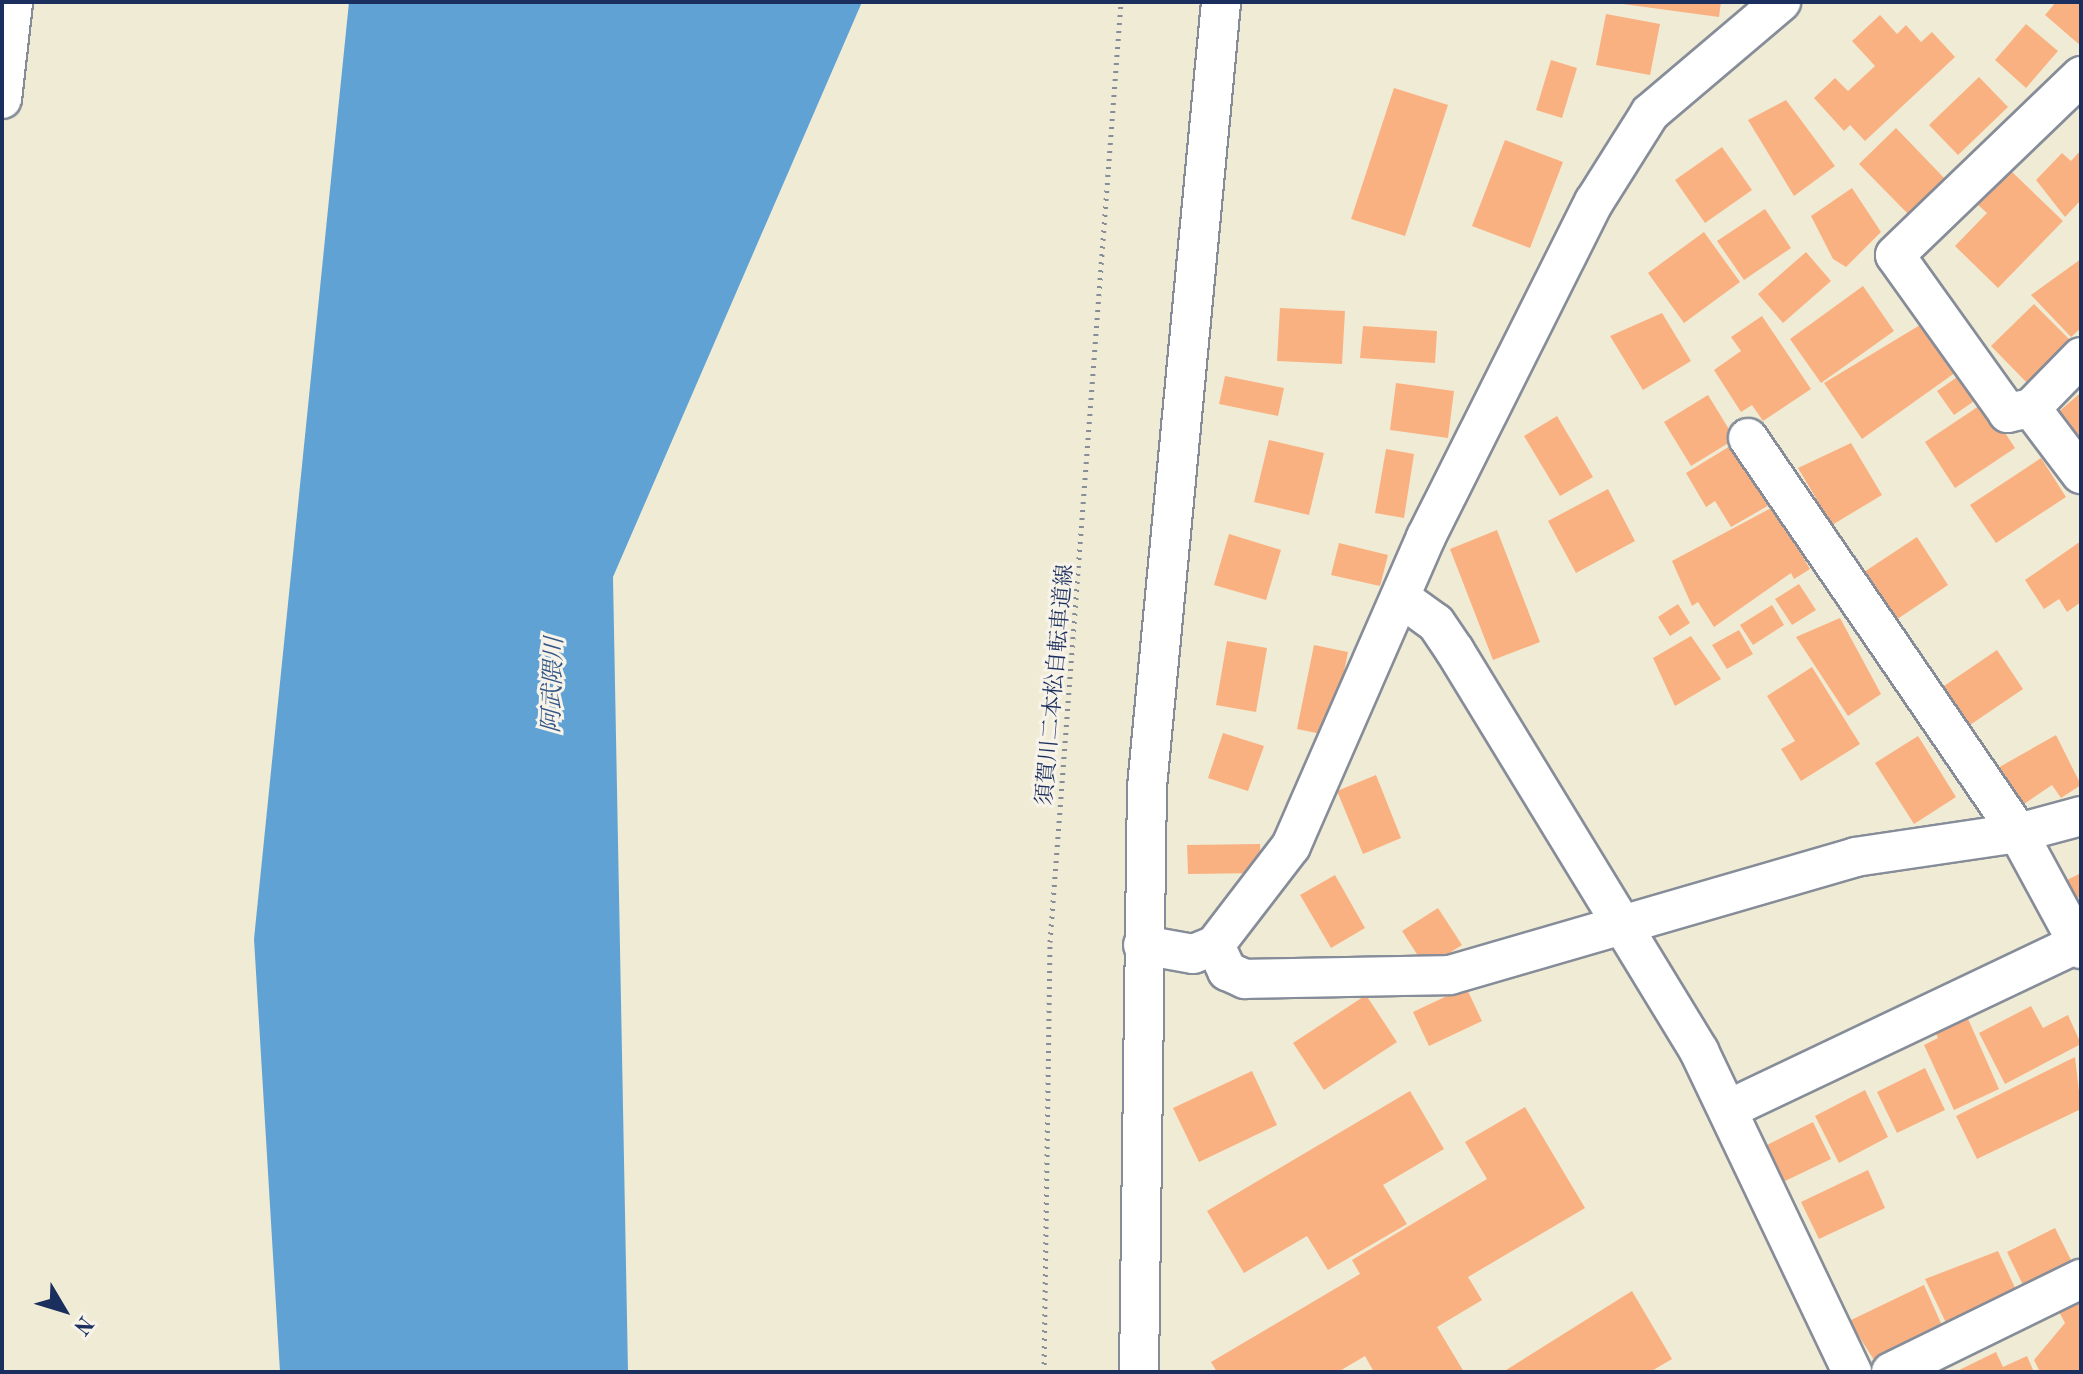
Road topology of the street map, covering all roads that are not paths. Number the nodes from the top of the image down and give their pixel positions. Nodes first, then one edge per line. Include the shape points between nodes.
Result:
1 (13, 2) edge
2 (1221, 2) edge
3 (1781, 2) edge
4 (2081, 76) edge
5 (2, 99) edge
6 (2081, 357) edge
7 (2031, 408) junction
8 (1748, 438) dead end
9 (2081, 474) edge
10 (1404, 600) junction
11 (2081, 816) edge
12 (2018, 833) junction
13 (1620, 920) junction
14 (1143, 945) junction
15 (1215, 945) junction
16 (2080, 946) edge
17 (1729, 1109) junction
18 (2081, 1279) edge
19 (1139, 1372) edge
20 (1852, 1372) edge
21 (1891, 1372) edge

1 - 5 street
2 - 14 street via 1161,594
3 - 10 street via 1686,76 1629,145 1495,393
4 - 7 street via 1895,255 2008,413
6 - 7 street
7 - 9 street
8 - 12 street
10 - 13 street via 1436,623
10 - 15 street via 1291,846
11 - 12 street
12 - 13 street via 1855,857
12 - 16 street
13 - 15 street via 1488,966 1431,976 1245,979 1227,971
13 - 17 street
14 - 15 street via 1193,954
14 - 19 street
16 - 17 street
17 - 20 street
18 - 21 street

